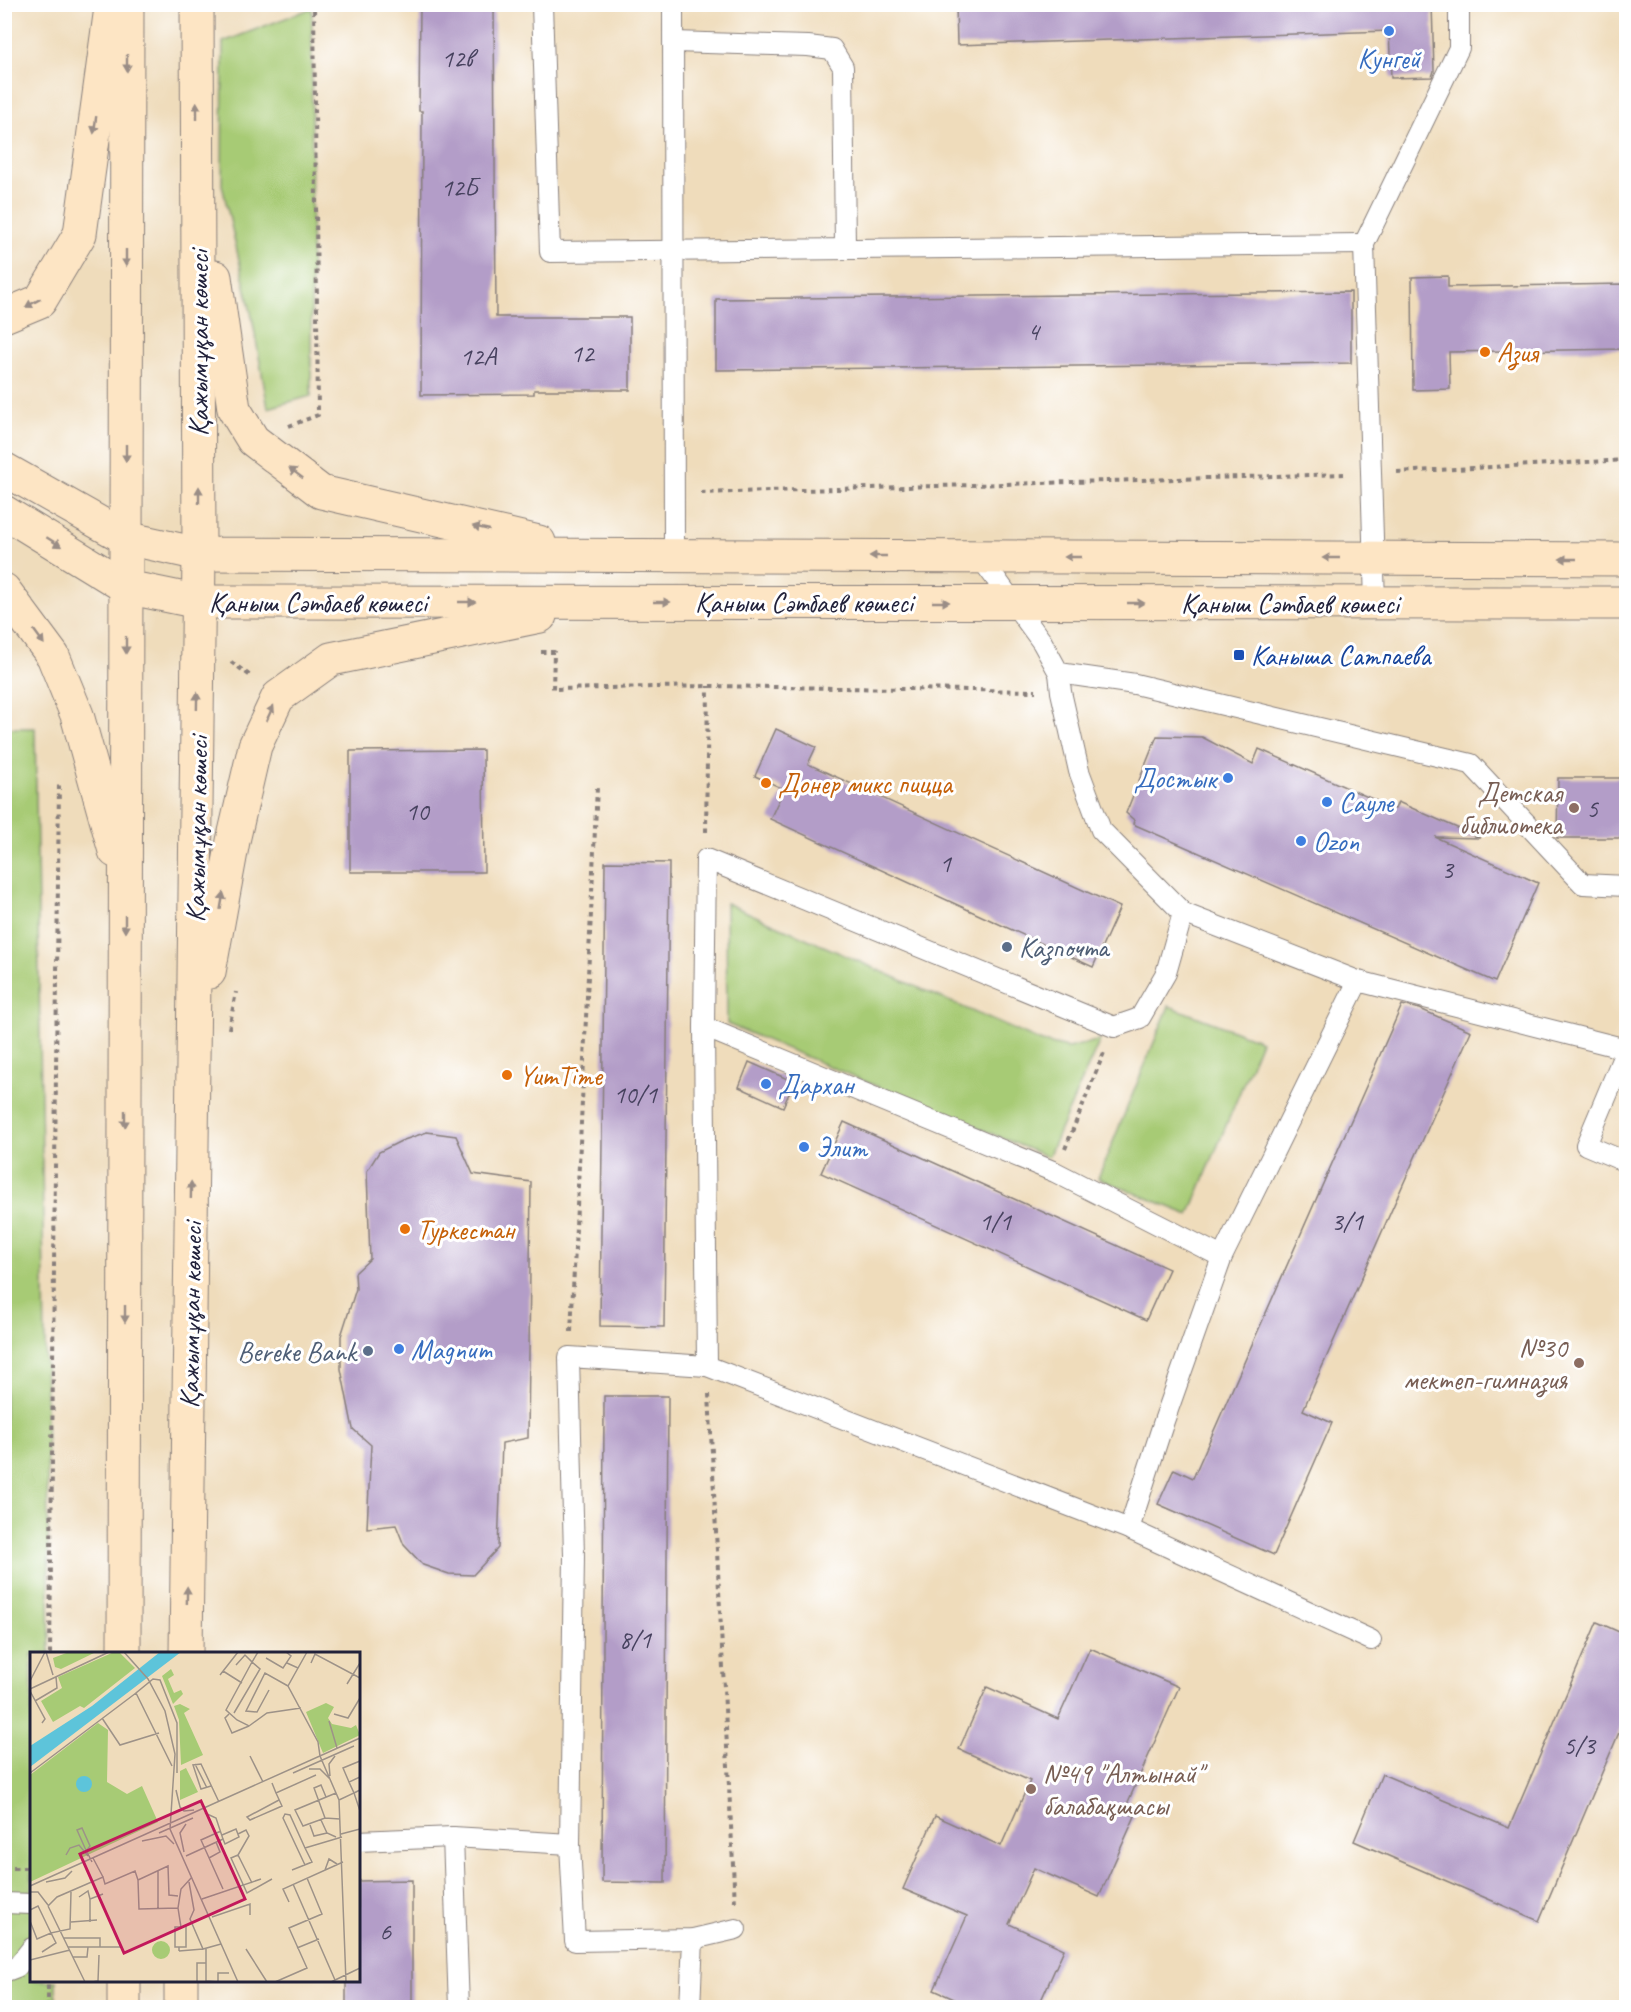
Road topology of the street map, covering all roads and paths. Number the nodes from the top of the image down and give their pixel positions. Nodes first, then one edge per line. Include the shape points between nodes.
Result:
1 (111, 4) edge
2 (127, 4) edge
3 (314, 4) edge
4 (542, 4) edge
5 (673, 4) edge
6 (1459, 4) edge
7 (203, 10) edge
8 (674, 42) junction
9 (197, 156) junction
10 (1364, 244) junction
11 (846, 248) junction
12 (672, 249) junction
13 (4, 316) edge
14 (253, 440) junction
15 (1626, 460) edge
16 (4, 469) edge
17 (1371, 473) junction
18 (674, 494) junction
19 (4, 512) edge
20 (126, 538) junction
21 (199, 554) junction
22 (599, 555) junction
23 (674, 556) junction
24 (980, 557) junction
25 (1374, 558) junction
26 (1626, 560) edge
27 (126, 587) junction
28 (4, 590) edge
29 (198, 602) junction
30 (608, 602) junction
31 (1013, 603) junction
32 (1375, 603) junction
33 (1626, 603) edge
34 (530, 653) dead end
35 (230, 661) dead end
36 (1060, 682) junction
37 (708, 686) junction
38 (278, 697) junction
39 (59, 773) dead end
40 (597, 787) dead end
41 (706, 859) junction
42 (1626, 886) edge
43 (125, 890) junction
44 (1183, 913) junction
45 (1358, 981) junction
46 (237, 990) dead end
47 (704, 1027) junction
48 (1114, 1027) junction
49 (228, 1035) dead end
50 (1626, 1050) edge
51 (193, 1062) junction
52 (1626, 1161) edge
53 (1055, 1172) junction
54 (1222, 1257) junction
55 (570, 1357) junction
56 (707, 1366) junction
57 (1129, 1529) junction
58 (1371, 1640) dead end
59 (50, 1652) edge
60 (124, 1652) edge
61 (186, 1652) edge
62 (453, 1837) junction
63 (360, 1841) edge
64 (570, 1844) junction
65 (4, 1868) edge
66 (30, 1868) edge
67 (4, 1904) edge
68 (30, 1904) edge
69 (736, 1929) joint
70 (693, 1939) junction
71 (30, 1950) edge
72 (4, 1972) edge
73 (48, 1982) edge
74 (124, 1982) edge
75 (181, 1982) edge
76 (48, 2007) edge
77 (123, 2007) edge
78 (181, 2007) edge
79 (459, 2007) edge
80 (690, 2007) edge

1 -> 13 main road via 80,234 40,301
2 -> 20 main road
3 - 14 path via 318,415
4 - 12 lane via 550,252
5 - 8 lane
6 - 10 lane via 1459,48
9 -> 7 main road, Қажымұқан көшесі
8 - 11 lane via 832,49 843,67
8 - 12 lane
9 - 14 main road via 234,409
21 -> 9 main road, Қажымұқан көшесі
10 - 11 lane
10 - 17 lane
11 - 12 lane
12 - 18 lane
22 -> 14 main road via 321,492
15 - 17 path
16 - 20 main road, Қаныш Сәтбаев көшесі
17 - 18 path
17 - 25 lane
18 - 23 lane
19 -> 27 main road, Қаныш Сәтбаев көшесі
20 - 21 main road, Қаныш Сәтбаев көшесі
20 - 27 main road
21 - 22 main road, Қаныш Сәтбаев көшесі
21 - 29 main road, Қажымұқан көшесі
22 - 23 main road, Қаныш Сәтбаев көшесі
24 -> 23 main road, Қаныш Сәтбаев көшесі
25 -> 24 main road, Қаныш Сәтбаев көшесі
24 - 31 lane
26 -> 25 main road, Қаныш Сәтбаев көшесі
25 - 32 lane
27 - 29 main road, Қаныш Сәтбаев көшесі
27 -> 43 main road
28 -> 43 main road via 53,656 77,715
29 -> 30 main road, Қаныш Сәтбаев көшесі
51 -> 29 main road, Қажымұқан көшесі
30 -> 31 main road, Қаныш Сәтбаев көшесі
30 - 38 main road via 331,659
31 -> 32 main road, Қаныш Сәтбаев көшесі
31 - 36 lane via 1042,642
32 - 33 main road, Қаныш Сәтбаев көшесі
34 - 37 path via 554,652 553,688
35 - 38 path
36 - 37 path
36 - 42 lane via 1135,684 1471,764 1583,884
36 - 44 lane via 1079,771 1101,830
37 - 41 path
51 -> 38 main road via 240,809 255,746
39 - 59 path
40 - 55 path
41 - 47 lane
41 - 48 lane
43 -> 60 main road
44 - 45 lane
44 - 48 lane via 1166,973 1140,1018
45 - 50 lane
45 - 54 lane
46 - 49 path
47 - 53 lane
47 - 56 lane
48 - 53 path
50 - 52 lane via 1586,1145
61 -> 51 main road, Қажымұқан көшесі
53 - 54 lane
54 - 57 lane
55 - 56 lane
55 - 64 lane via 574,1556
56 - 57 lane
56 - 69 path
57 - 58 lane
62 - 63 lane
62 - 64 lane
62 - 79 lane
64 - 70 lane via 575,1941
65 - 66 path
67 - 68 lane
69 - 70 lane
70 - 80 lane
71 - 72 lane via 17,1967
73 - 76 path
74 - 77 main road
75 - 78 main road

